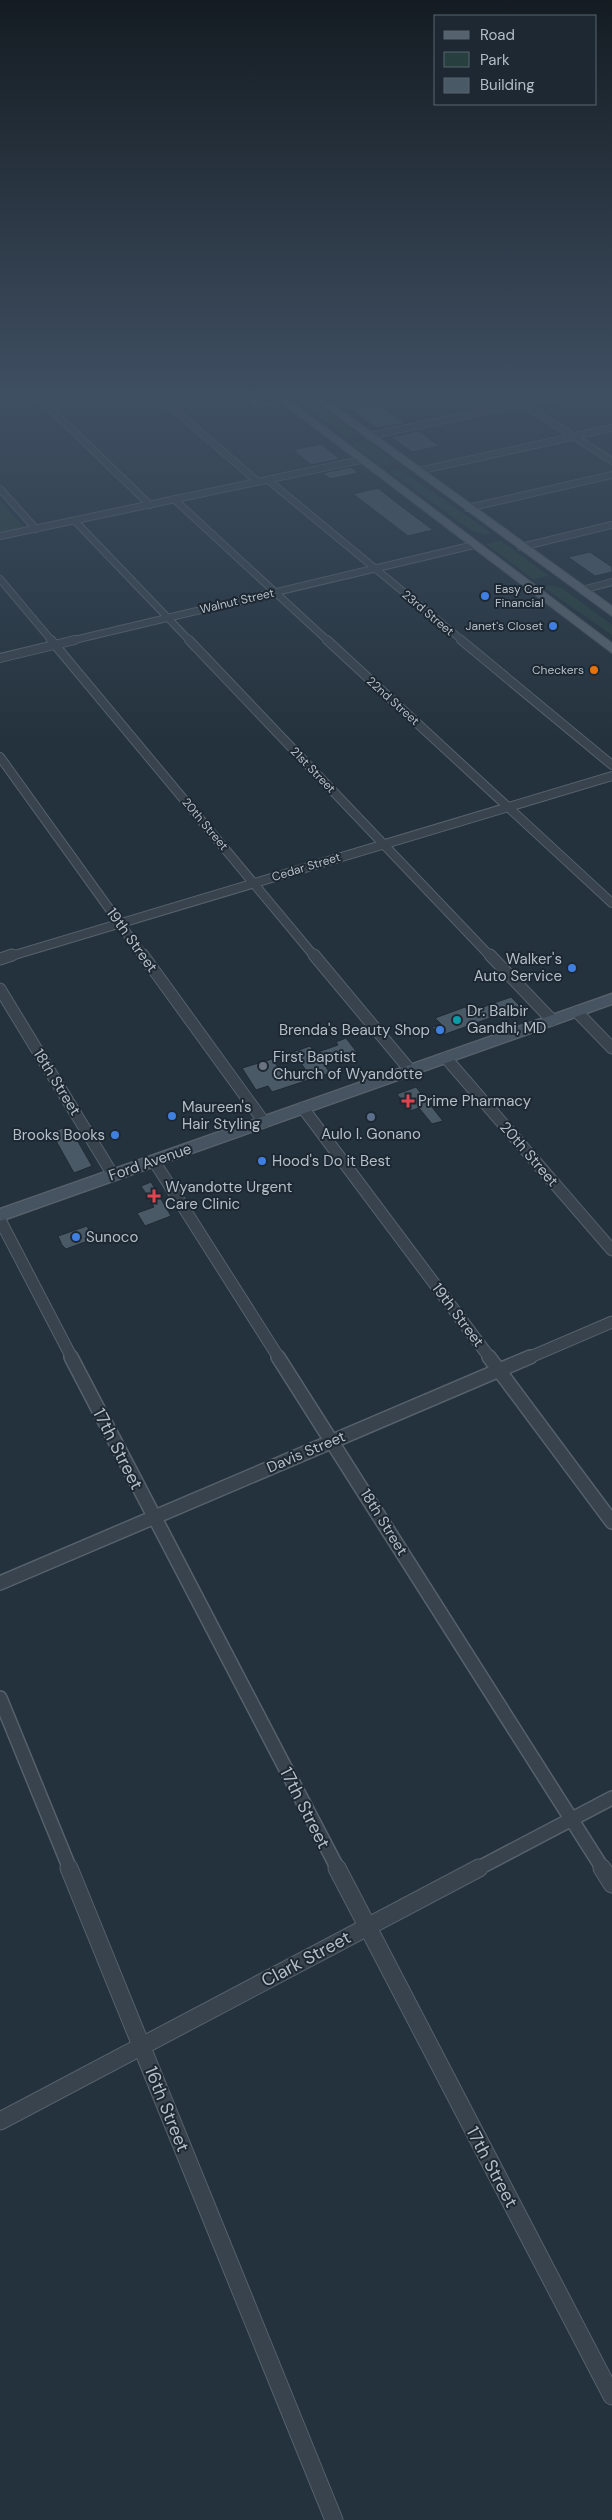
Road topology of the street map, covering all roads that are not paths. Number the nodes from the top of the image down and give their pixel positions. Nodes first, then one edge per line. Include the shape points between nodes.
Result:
1 (19, 511) edge
2 (124, 511) edge
3 (186, 511) edge
4 (305, 511) edge
5 (430, 511) edge
6 (442, 511) edge
7 (468, 511) edge
8 (471, 511) edge
9 (480, 517) junction
10 (75, 521) junction
11 (612, 525) edge
12 (36, 529) junction
13 (502, 533) junction
14 (0, 536) edge
15 (474, 544) junction
16 (521, 547) junction
17 (375, 568) junction
18 (0, 579) edge
19 (612, 582) edge
20 (540, 583) junction
21 (582, 590) junction
22 (274, 592) junction
23 (560, 610) junction
24 (612, 612) edge
25 (168, 618) junction
26 (612, 622) edge
27 (612, 638) edge
28 (55, 644) junction
29 (612, 649) edge
30 (0, 658) edge
31 (0, 757) edge
32 (612, 765) edge
33 (612, 776) edge
34 (508, 807) junction
35 (384, 844) junction
36 (254, 883) junction
37 (612, 903) edge
38 (120, 923) junction
39 (0, 959) edge
40 (0, 989) edge
41 (612, 999) edge
42 (577, 1012) junction
43 (552, 1020) junction
44 (612, 1048) edge
45 (446, 1058) junction
46 (410, 1070) junction
47 (303, 1108) junction
48 (264, 1122) junction
49 (154, 1160) junction
50 (113, 1175) junction
51 (0, 1215) edge
52 (0, 1220) edge
53 (612, 1250) edge
54 (612, 1322) edge
55 (499, 1370) junction
56 (332, 1441) junction
57 (154, 1518) junction
58 (612, 1522) edge
59 (0, 1583) edge
60 (0, 1698) edge
61 (612, 1798) edge
62 (572, 1820) junction
63 (612, 1884) edge
64 (367, 1926) junction
65 (142, 2045) junction
66 (0, 2121) edge
67 (612, 2396) edge
68 (334, 2520) edge

1 - 12 street
2 - 10 street
3 - 22 street, 22nd Street
4 - 17 street, 23rd Street
5 - 15 main road
6 - 13 main road via 478,537 489,540
7 - 9 main road
8 - 9 main road
9 - 13 main road
10 - 12 street
10 - 25 street, 21st Street
11 - 16 street
12 - 14 street
13 - 16 main road
15 - 17 street, Walnut Street
15 - 20 main road
16 - 21 main road
17 - 22 street, Walnut Street
17 - 32 street, 23rd Street
18 - 28 street, 20th Street
19 - 21 street
20 - 23 main road
20 - 26 main road via 557,582
21 - 24 main road
22 - 25 street, Walnut Street
22 - 34 street, 22nd Street
23 - 27 main road via 587,620
23 - 29 main road
25 - 28 street, Walnut Street
25 - 35 street, 21st Street
28 - 30 street, Walnut Street
28 - 36 street, 20th Street
31 - 38 street, 19th Street
33 - 34 street, Cedar Street
34 - 35 street, Cedar Street
34 - 37 street, 22nd Street
35 - 36 street, Cedar Street
35 - 43 street, 21st Street
36 - 38 street, Cedar Street
36 - 46 street, 20th Street
38 - 39 street, Cedar Street
38 - 48 street, 19th Street
40 - 50 street, 18th Street
41 - 42 main road, Ford Avenue
42 - 43 main road, Ford Avenue
42 - 44 street
43 - 45 main road, Ford Avenue
45 - 46 main road, Ford Avenue
45 - 53 street, 20th Street
46 - 47 main road, Ford Avenue
47 - 48 main road, Ford Avenue
47 - 55 street, 19th Street
48 - 49 main road, Ford Avenue
49 - 50 main road, Ford Avenue
49 - 56 street, 18th Street
50 - 51 main road, Ford Avenue
52 - 57 street, 17th Street
54 - 55 street, Davis Street
55 - 56 street, Davis Street
55 - 58 street, 19th Street
56 - 57 street, Davis Street
56 - 62 street, 18th Street
57 - 59 street, Davis Street
57 - 64 street, 17th Street
60 - 65 street, 16th Street
61 - 62 street, Clark Street
62 - 63 street, 18th Street
62 - 64 street, Clark Street
64 - 65 street, Clark Street
64 - 67 street, 17th Street
65 - 66 street, Clark Street
65 - 68 street, 16th Street

